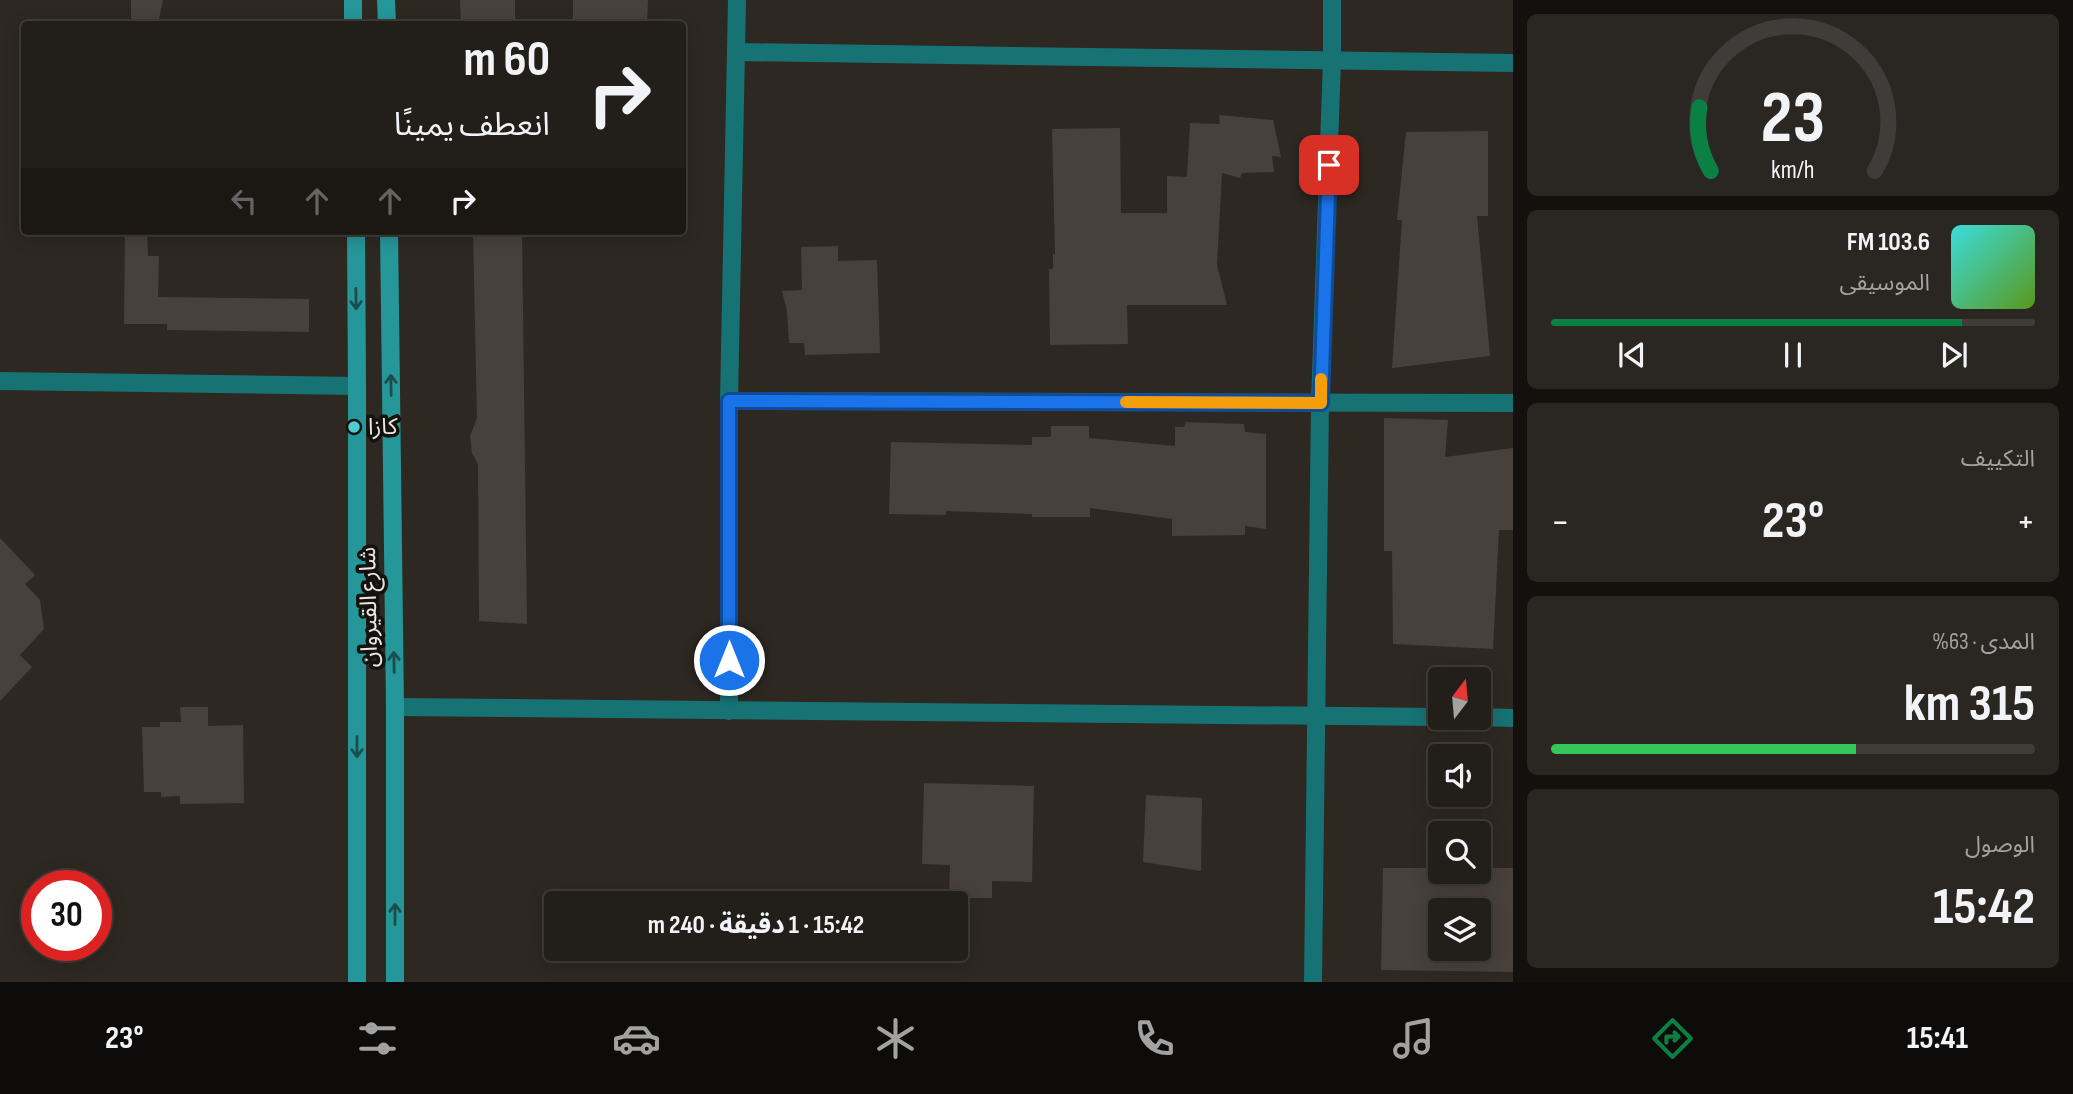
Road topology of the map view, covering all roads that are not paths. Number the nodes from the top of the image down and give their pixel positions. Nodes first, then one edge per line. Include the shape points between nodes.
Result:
1 (353, 0) edge
2 (386, 0) edge
3 (737, 0) edge
4 (1332, 0) edge
5 (353, 21) edge
6 (387, 21) edge
7 (737, 52) junction
8 (1332, 60) junction
9 (1513, 63) edge
10 (355, 235) edge
11 (389, 235) edge
12 (0, 382) edge
13 (357, 386) junction
14 (729, 401) junction
15 (1321, 403) junction
16 (1513, 403) edge
17 (395, 707) junction
18 (729, 711) junction
19 (1317, 716) junction
20 (1428, 717) edge
21 (1491, 717) edge
22 (1513, 718) edge
23 (357, 982) edge
24 (395, 982) edge
25 (1313, 982) edge

1 - 5 main road
2 - 6 main road
3 - 7 street
4 - 8 street
7 - 8 street
7 - 14 street
8 - 9 street
8 - 15 street
10 -> 13 main road, شارع القيروان
17 -> 11 main road, شارع القيروان
12 - 13 street
13 -> 23 main road, شارع القيروان
14 - 15 street
14 - 18 street
15 - 16 street
15 - 19 street
17 - 18 street
24 -> 17 main road, شارع القيروان
18 - 19 street
19 - 20 street
19 - 25 street
21 - 22 street

